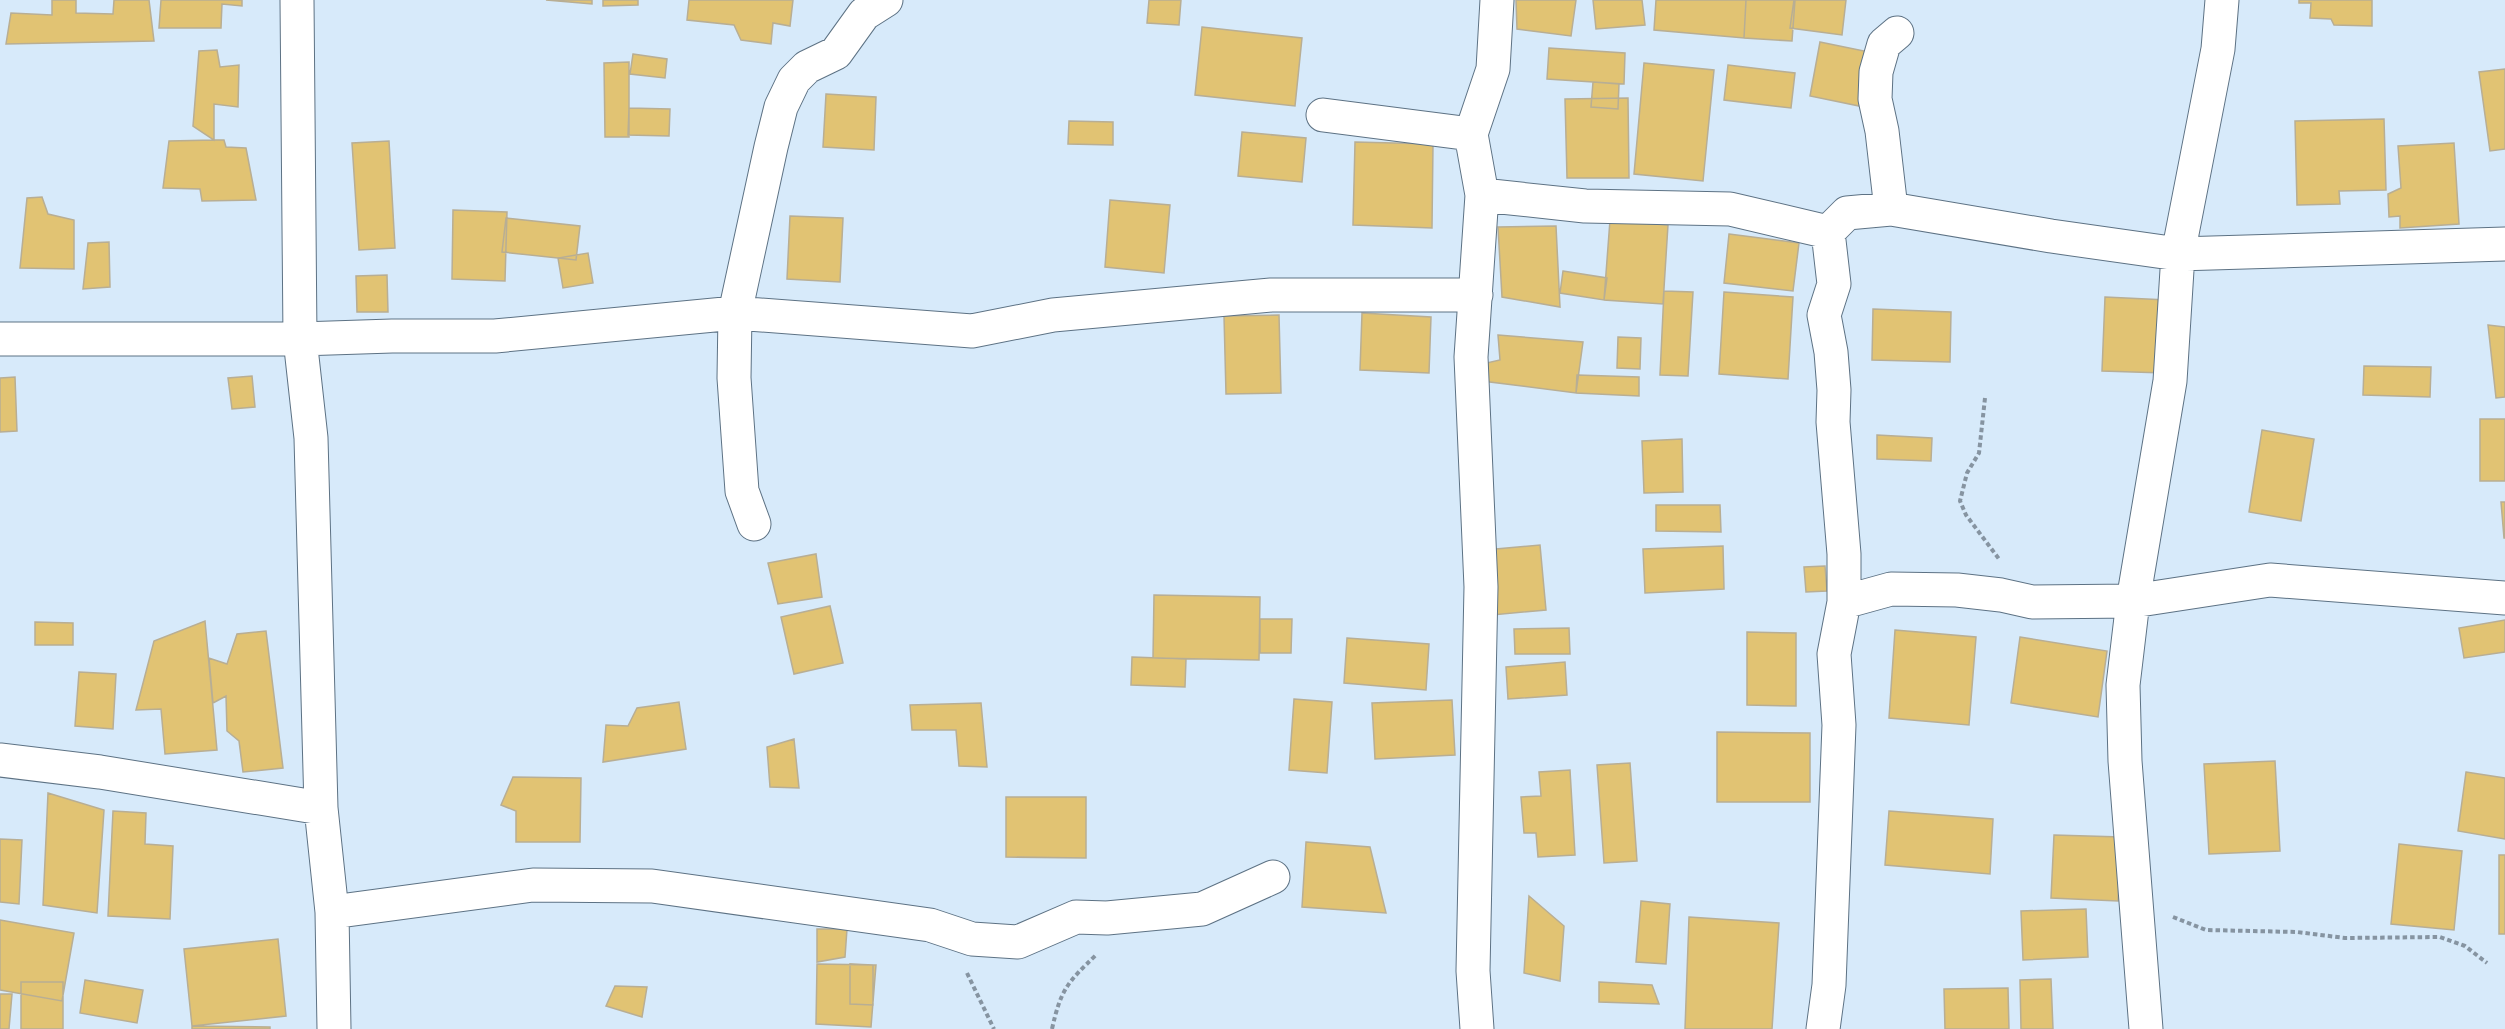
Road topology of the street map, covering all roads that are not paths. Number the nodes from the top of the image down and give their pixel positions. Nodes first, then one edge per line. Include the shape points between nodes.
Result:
1 (297, 0) edge
2 (886, 0) edge
3 (1497, 0) edge
4 (2222, 0) edge
5 (1897, 33) dead end
6 (1323, 115) dead end
7 (1471, 134) junction
8 (1482, 195) junction
9 (1891, 209) junction
10 (1828, 232) junction
11 (2505, 244) edge
12 (2178, 254) junction
13 (1476, 295) junction
14 (735, 313) junction
15 (0, 339) edge
16 (300, 339) junction
17 (754, 524) dead end
18 (2505, 598) edge
19 (2133, 601) junction
20 (1844, 602) junction
21 (0, 760) edge
22 (321, 808) junction
23 (1273, 877) dead end
24 (332, 912) junction
25 (334, 1029) edge
26 (1478, 1029) edge
27 (1823, 1029) edge
28 (2146, 1029) edge

1 - 16 street
2 - 14 street via 864,14 836,53 807,67 794,80 781,107
3 - 7 street via 1493,69
4 - 12 street via 2218,49
5 - 9 street via 1884,44 1876,72 1875,99
6 - 7 street
7 - 8 street
8 - 10 street via 1586,206 1730,209
8 - 13 street
9 - 10 street via 1847,213
9 - 12 street
10 - 20 street via 1834,284 1824,315 1834,390
11 - 12 street
12 - 19 street via 2170,381
13 - 14 street via 1271,295 1053,315 972,331
13 - 26 street via 1471,357 1481,587 1473,971
14 - 16 street via 495,336
14 - 17 street via 734,378 742,491
15 - 16 street
16 - 22 street via 311,438
18 - 19 street via 2270,580
19 - 20 street via 2032,602 1957,590 1891,589
19 - 28 street via 2123,685 2125,761
20 - 27 street via 1834,654 1839,724 1829,985
21 - 22 street
22 - 24 street
23 - 24 street via 1202,909 1076,917 1018,942 972,939 930,925 652,886 533,885
24 - 25 street

